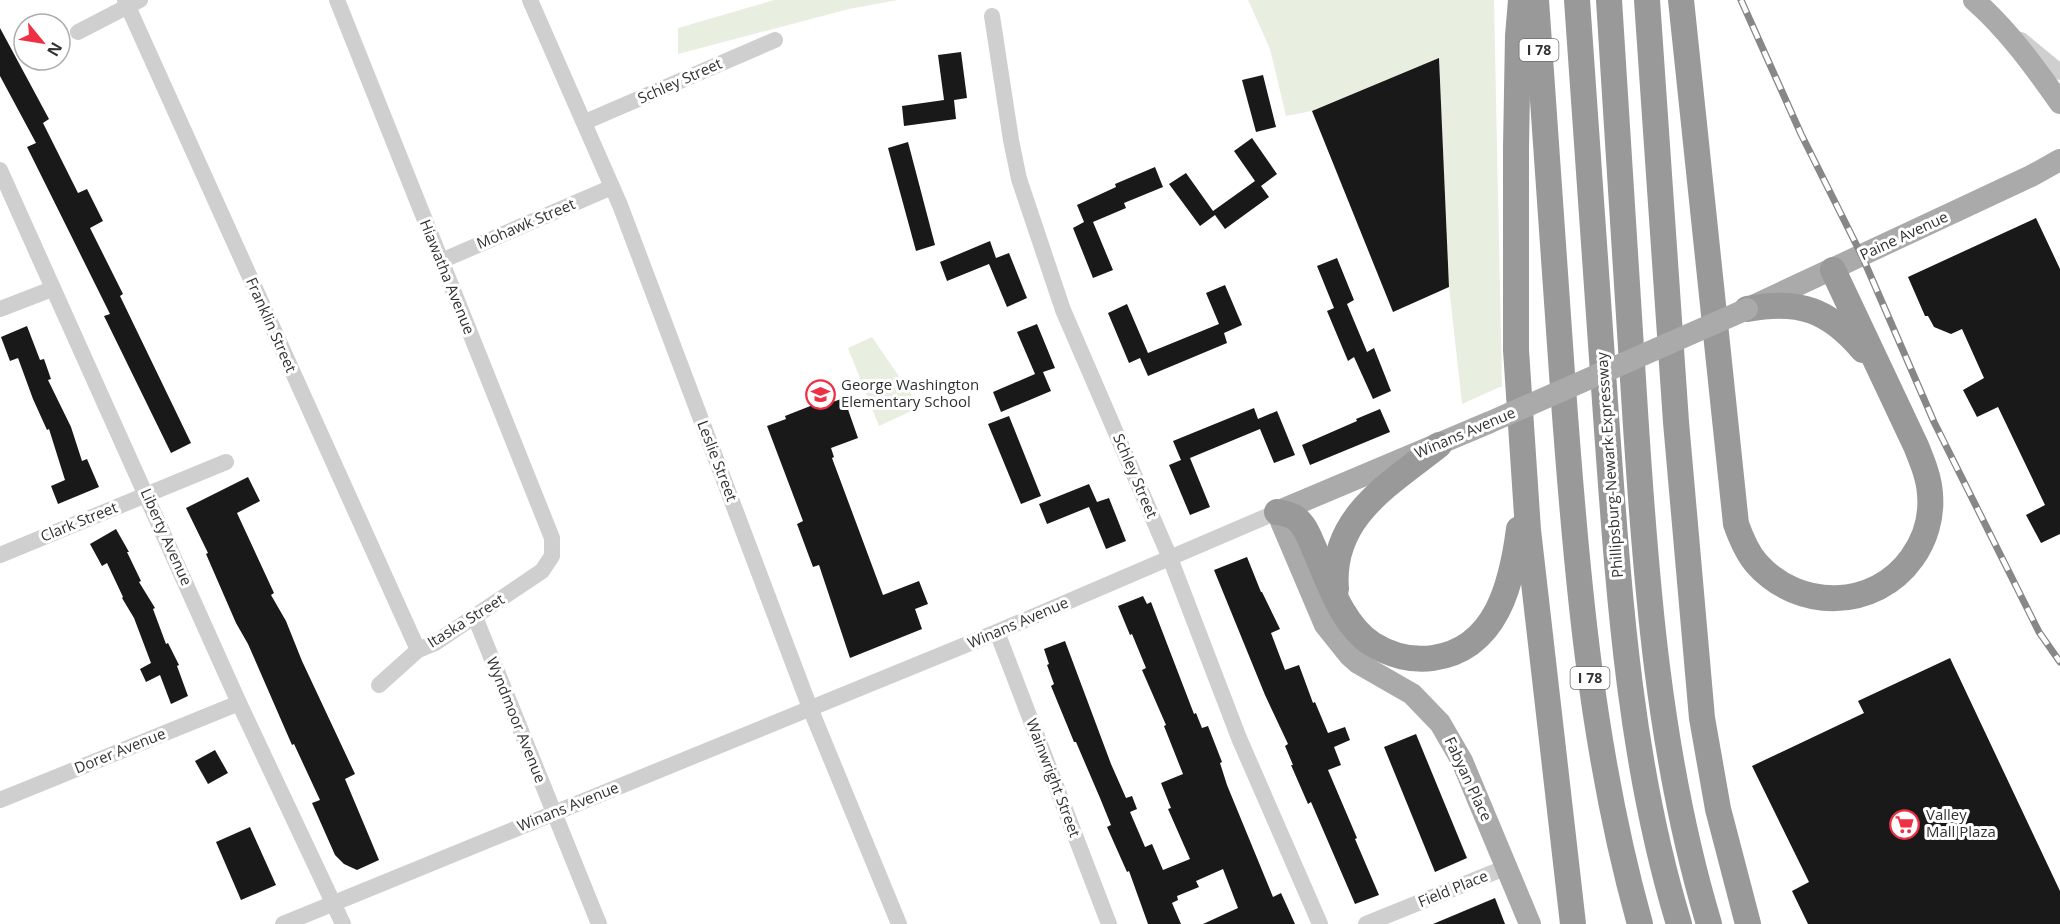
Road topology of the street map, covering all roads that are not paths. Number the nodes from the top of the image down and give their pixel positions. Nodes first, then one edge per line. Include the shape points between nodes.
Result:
1 (337, 0) edge
2 (530, 0) edge
3 (1521, 0) edge
4 (1536, 0) edge
5 (1577, 0) edge
6 (1609, 0) edge
7 (1647, 0) edge
8 (1681, 0) edge
9 (131, 2) edge
10 (1982, 7) edge
11 (992, 16) dead end
12 (78, 32) dead end
13 (775, 40) dead end
14 (2060, 72) edge
15 (2060, 103) edge
16 (585, 122) junction
17 (2060, 160) edge
18 (0, 170) edge
19 (612, 187) junction
20 (441, 261) junction
21 (1833, 270) junction
22 (52, 289) junction
23 (0, 309) edge
24 (1747, 309) junction
25 (1886, 382) junction
26 (1439, 445) junction
27 (226, 462) dead end
28 (1524, 484) junction
29 (147, 494) junction
30 (1277, 512) junction
31 (0, 555) edge
32 (552, 556) joint
33 (1170, 558) junction
34 (1343, 612) junction
35 (475, 617) junction
36 (997, 632) junction
37 (418, 650) junction
38 (379, 685) dead end
39 (239, 703) junction
40 (810, 708) junction
41 (0, 800) edge
42 (553, 813) junction
43 (1507, 867) junction
44 (334, 903) junction
45 (283, 924) edge
46 (343, 924) edge
47 (599, 924) edge
48 (899, 924) edge
49 (1109, 924) edge
50 (1320, 924) edge
51 (1366, 924) edge
52 (1530, 924) edge
53 (1573, 924) edge
54 (1640, 924) edge
55 (1679, 924) edge
56 (1709, 924) edge
57 (1748, 924) edge

1 - 20 street, Hiawatha Avenue
2 - 16 street, Leslie Street
3 - 28 highway via 1515,329
4 - 54 highway, I 78 via 1582,614 1610,799
5 - 55 highway, Phillipsburg-Newark Expressway / I 78 via 1626,666 1659,850
6 - 56 highway, Phillipsburg-Newark Expressway via 1640,489 1656,666 1675,789
7 - 57 highway via 1676,422 1701,708 1718,809
8 - 25 highway via 1734,514 1750,555 1774,580 1794,591 1828,599 1865,594 1902,571 1924,536 1930,515 1929,483
9 - 12 street
9 - 37 street, Franklin Street
10 - 14 street
10 - 15 main road via 2023,51
11 - 33 street, Schley Street via 1011,140 1035,228 1063,310
13 - 16 street, Schley Street
16 - 19 street, Leslie Street
17 - 21 main road, Paine Avenue
18 - 22 street, Liberty Avenue
19 - 20 street, Mohawk Street
19 - 40 street, Leslie Street
20 - 32 street, Hiawatha Avenue via 552,538
21 - 24 main road, Paine Avenue
21 - 25 highway
22 - 23 street
22 - 29 street, Liberty Avenue
24 - 25 highway via 1773,305 1817,311 1857,343
24 - 26 main road, Winans Avenue, bridge
26 - 30 main road, Winans Avenue
26 - 34 highway via 1376,495 1354,520 1335,566
27 - 29 street, Clark Street
28 - 34 highway via 1516,549 1504,594 1488,626 1473,642 1453,654 1429,658 1395,655 1362,637
28 - 53 highway
29 - 31 street, Clark Street
29 - 39 street, Liberty Avenue
30 - 33 street, Winans Avenue
30 - 34 highway via 1294,517 1305,528
30 - 43 main road, Fabyan Place via 1332,636 1358,663 1422,702 1449,735
32 - 35 street, Itaska Street via 542,571
33 - 36 street, Winans Avenue
33 - 50 street, Schley Street via 1239,738
35 - 37 street, Itaska Street via 435,644
35 - 42 street, Wyndmoor Avenue
36 - 40 street, Winans Avenue
36 - 49 street, Wainwright Street
37 - 38 street, Itaska Street
39 - 41 street, Dorer Avenue
39 - 44 street, Liberty Avenue
40 - 42 street, Winans Avenue
40 - 48 street, Leslie Street
42 - 44 street, Winans Avenue
42 - 47 street, Wyndmoor Avenue
43 - 51 street, Field Place
43 - 52 main road, Fabyan Place
44 - 45 street, Winans Avenue
44 - 46 street, Liberty Avenue

